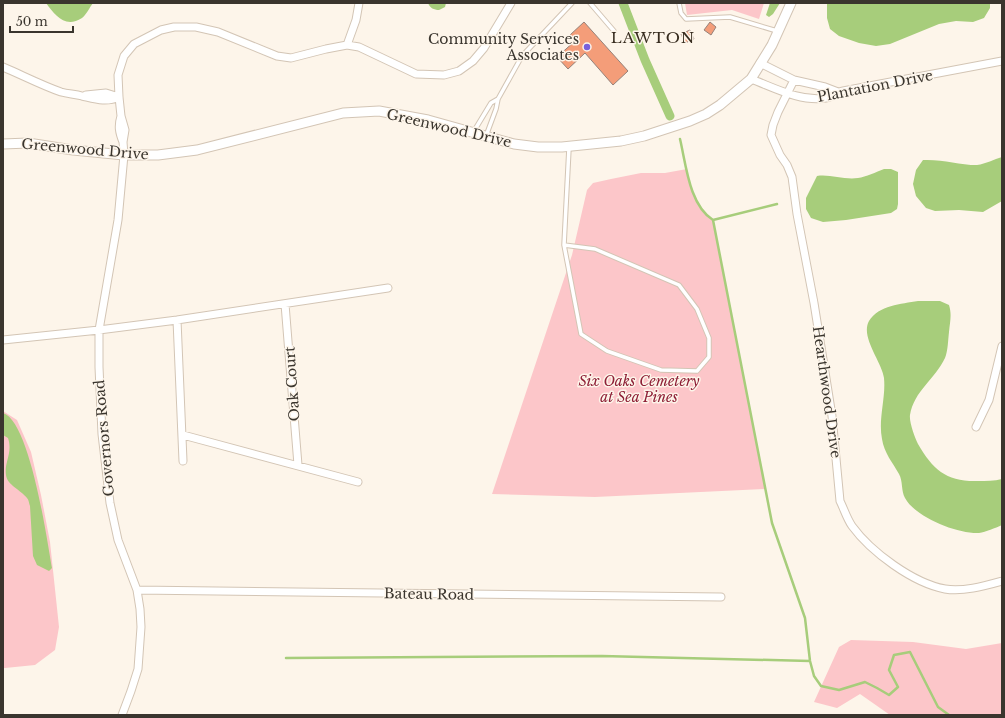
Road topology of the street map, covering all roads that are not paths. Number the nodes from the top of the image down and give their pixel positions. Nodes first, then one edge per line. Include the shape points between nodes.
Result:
1 (359, 3) edge
2 (511, 3) edge
3 (572, 3) edge
4 (590, 3) edge
5 (679, 3) edge
6 (791, 3) edge
7 (778, 31) junction
8 (614, 32) dead end
9 (347, 45) junction
10 (1002, 61) edge
11 (760, 63) junction
12 (3, 67) edge
13 (751, 79) junction
14 (794, 80) junction
15 (838, 92) junction
16 (787, 93) junction
17 (119, 97) junction
18 (498, 99) junction
19 (474, 132) junction
20 (486, 136) junction
21 (3, 144) edge
22 (568, 147) junction
23 (124, 155) junction
24 (564, 246) junction
25 (388, 288) dead end
26 (285, 304) junction
27 (177, 320) junction
28 (99, 330) junction
29 (3, 340) edge
30 (1002, 346) edge
31 (976, 427) dead end
32 (183, 435) junction
33 (183, 461) dead end
34 (298, 465) junction
35 (358, 482) dead end
36 (1002, 581) edge
37 (137, 590) junction
38 (721, 597) dead end
39 (123, 715) edge

1 - 9 street
2 - 9 street via 484,48 473,61 458,71 444,75 416,74 359,47
3 - 18 lane via 522,56
4 - 8 lane
5 - 7 lane via 681,13 686,19 730,17
6 - 7 street, Greenwood Drive
7 - 11 street, Greenwood Drive
9 - 17 street, Governors Road via 291,58 277,56 224,34 196,27 174,27 134,44 124,56 118,75
10 - 15 street, Plantation Drive
11 - 13 street, Greenwood Drive
11 - 14 street
12 - 17 street via 61,92 104,100
13 - 16 street, Plantation Drive
13 - 22 street, Greenwood Drive via 706,114 690,121 621,141
14 - 15 street
14 - 16 street, Hearthwood Drive
15 - 16 street, Plantation Drive via 828,98 814,99
16 - 36 street, Hearthwood Drive via 771,135 792,177 832,416 840,501 852,525 864,540 894,566 930,584 945,589 971,589
17 - 23 street, Governors Road via 125,130
18 - 19 lane via 491,103
18 - 20 lane
19 - 20 street, Greenwood Drive
19 - 23 street, Greenwood Drive via 379,111 343,113 197,150 158,155
20 - 22 street, Greenwood Drive via 514,144
21 - 23 street, Greenwood Drive via 28,143
22 - 24 lane
23 - 28 street, Governors Road via 118,220
24 - 24 lane via 581,334 606,351 661,370 697,371 709,357 709,338 697,309 679,285 595,249
25 - 26 street
26 - 27 street
26 - 34 street, Oak Court
27 - 28 street
27 - 32 street
28 - 29 street
28 - 37 street, Governors Road via 99,397 106,480 118,540
30 - 31 street via 989,400
32 - 33 street
32 - 34 street
34 - 35 street
37 - 38 street, Bateau Road
37 - 39 street, Governors Road via 141,627 138,669

